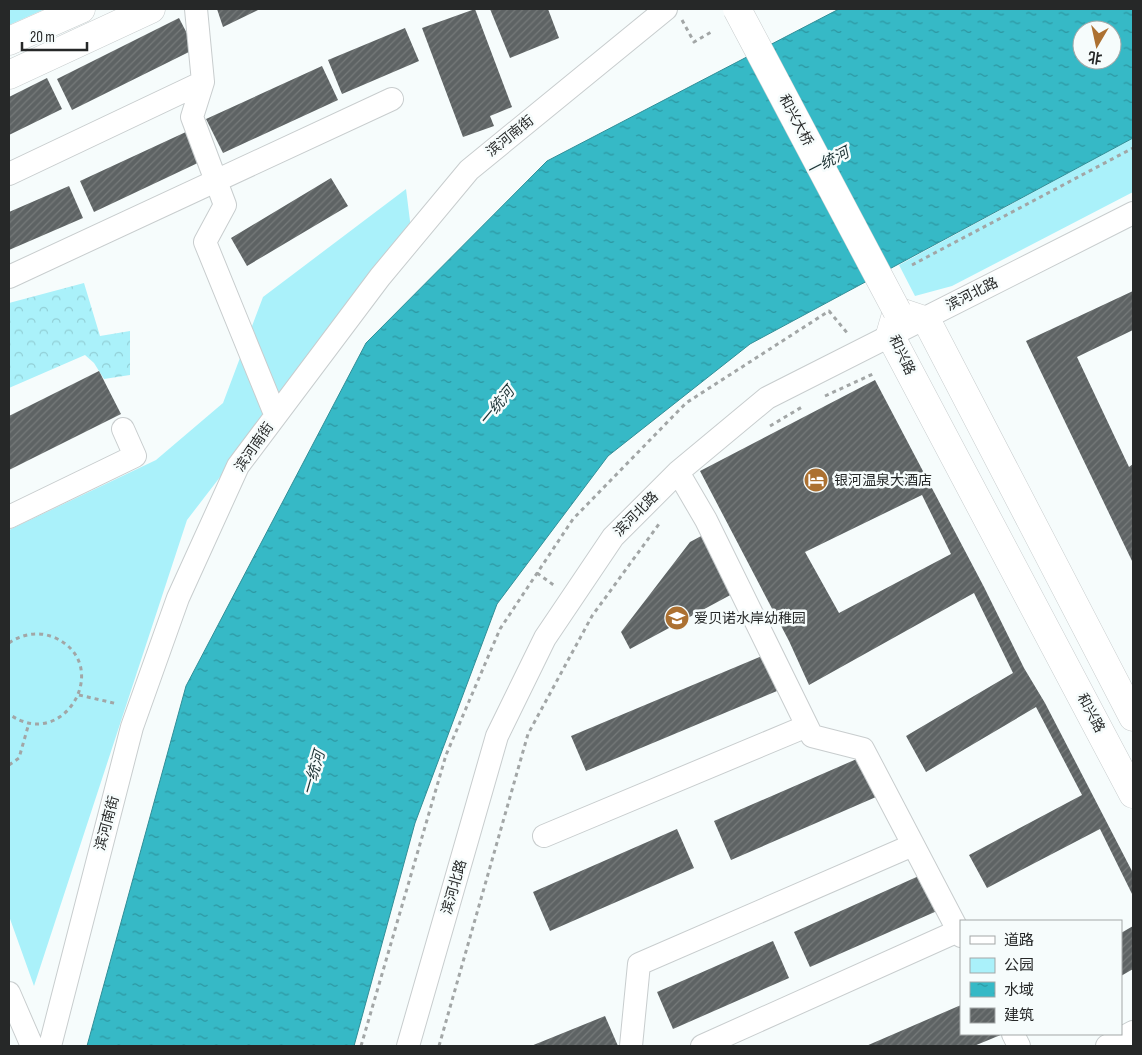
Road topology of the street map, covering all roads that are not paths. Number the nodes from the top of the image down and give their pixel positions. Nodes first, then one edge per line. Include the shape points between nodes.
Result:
1 (80, 9) edge
2 (151, 9) edge
3 (196, 9) edge
4 (737, 9) edge
5 (672, 11) edge
6 (9, 41) edge
7 (9, 75) edge
8 (203, 82) junction
9 (392, 99) dead end
10 (9, 174) edge
11 (216, 182) junction
12 (1133, 213) edge
13 (9, 276) edge
14 (903, 322) junction
15 (273, 409) dead end
16 (123, 429) dead end
17 (678, 472) junction
18 (9, 518) edge
19 (1133, 717) edge
20 (807, 726) junction
21 (1133, 794) edge
22 (544, 836) dead end
23 (913, 845) junction
24 (959, 934) edge
25 (9, 993) edge
26 (1133, 1032) edge
27 (32, 1046) edge
28 (50, 1046) edge
29 (408, 1046) edge
30 (631, 1046) edge
31 (702, 1046) edge
32 (1107, 1046) edge

1 - 6 street
2 - 7 street
3 - 8 street
4 - 14 street, 和兴大桥, bridge
5 - 28 street, 滨河南街 via 469,170 368,293 238,466 178,598 132,727
8 - 10 street
8 - 11 street via 192,117
9 - 11 street
11 - 13 street
11 - 15 street via 225,205 205,242
12 - 14 street, 滨河北路
14 - 17 street, 滨河北路 via 767,398
14 - 19 street via 929,325
14 - 21 street, 和兴路
16 - 18 street via 135,456
17 - 20 street via 706,520
17 - 29 street, 滨河北路 via 613,537 545,638 497,736
20 - 22 street
20 - 23 street via 812,736 863,749
23 - 24 street
23 - 30 street via 639,964
24 - 31 street
25 - 27 street
26 - 32 street

